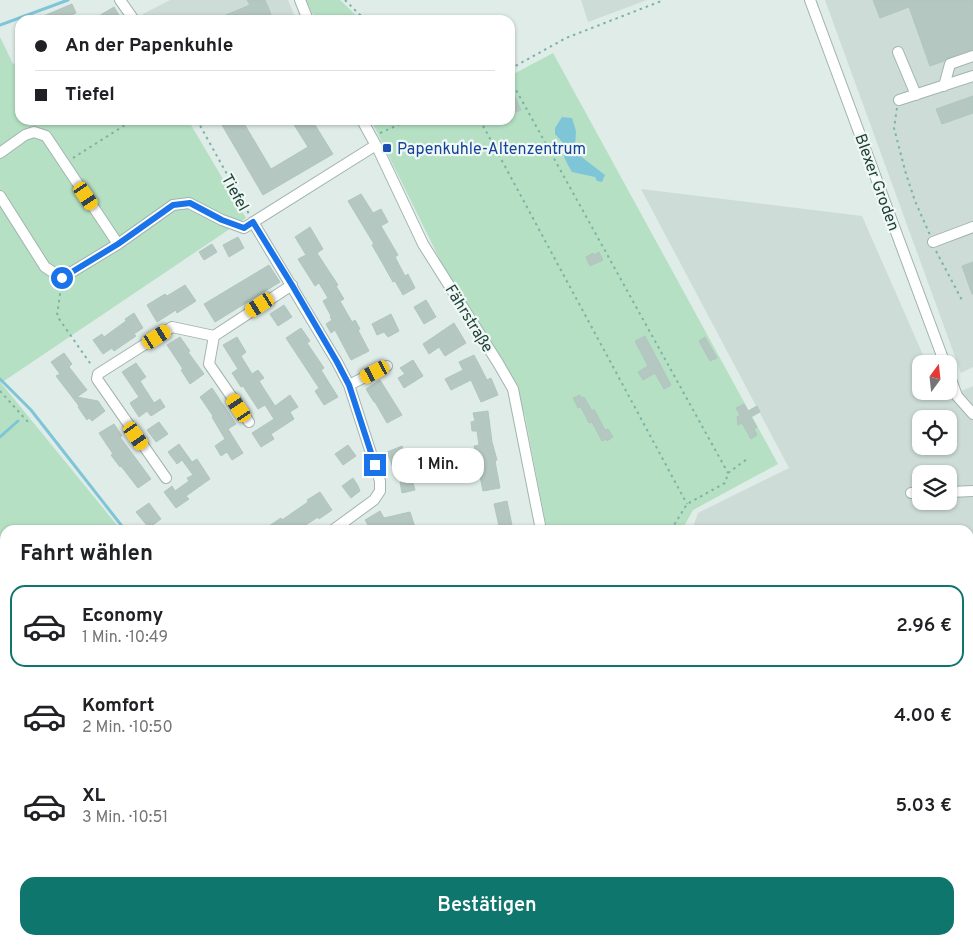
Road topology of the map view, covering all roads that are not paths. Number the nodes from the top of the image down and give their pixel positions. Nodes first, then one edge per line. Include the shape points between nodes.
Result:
1 (120, 0) edge
2 (300, 0) edge
3 (810, 0) edge
4 (130, 15) edge
5 (306, 15) edge
6 (898, 52) dead end
7 (973, 56) edge
8 (973, 76) edge
9 (944, 86) junction
10 (916, 95) junction
11 (899, 100) road end
12 (365, 125) edge
13 (374, 141) junction
14 (0, 153) edge
15 (0, 196) edge
16 (253, 222) junction
17 (973, 227) edge
18 (933, 242) road end
19 (118, 244) junction
20 (292, 285) junction
21 (214, 336) junction
22 (942, 355) edge
23 (387, 366) dead end
24 (349, 385) junction
25 (958, 397) edge
26 (973, 414) edge
27 (248, 422) dead end
28 (166, 478) dead end
29 (973, 491) edge
30 (957, 492) edge
31 (348, 525) edge
32 (540, 525) edge

1 - 4 street
2 - 5 street
3 - 22 street, Blexer Groden
6 - 10 street
7 - 9 street via 950,64
8 - 9 street
9 - 10 street
10 - 11 street
12 - 13 street, Fährstraße
13 - 16 street
13 - 32 street, Fährstraße via 423,244 513,389
14 - 19 street via 25,135 34,132 46,136
15 - 19 street via 45,267 62,278
16 - 19 street via 244,228 190,203 173,205
16 - 20 street, Tiefel
17 - 18 street
20 - 21 street
20 - 24 street, Tiefel
21 - 27 street via 209,364
21 - 28 street via 172,327 98,374 97,379
23 - 24 street
24 - 31 street, Tiefel via 380,481 380,491
25 - 26 street
29 - 30 street

